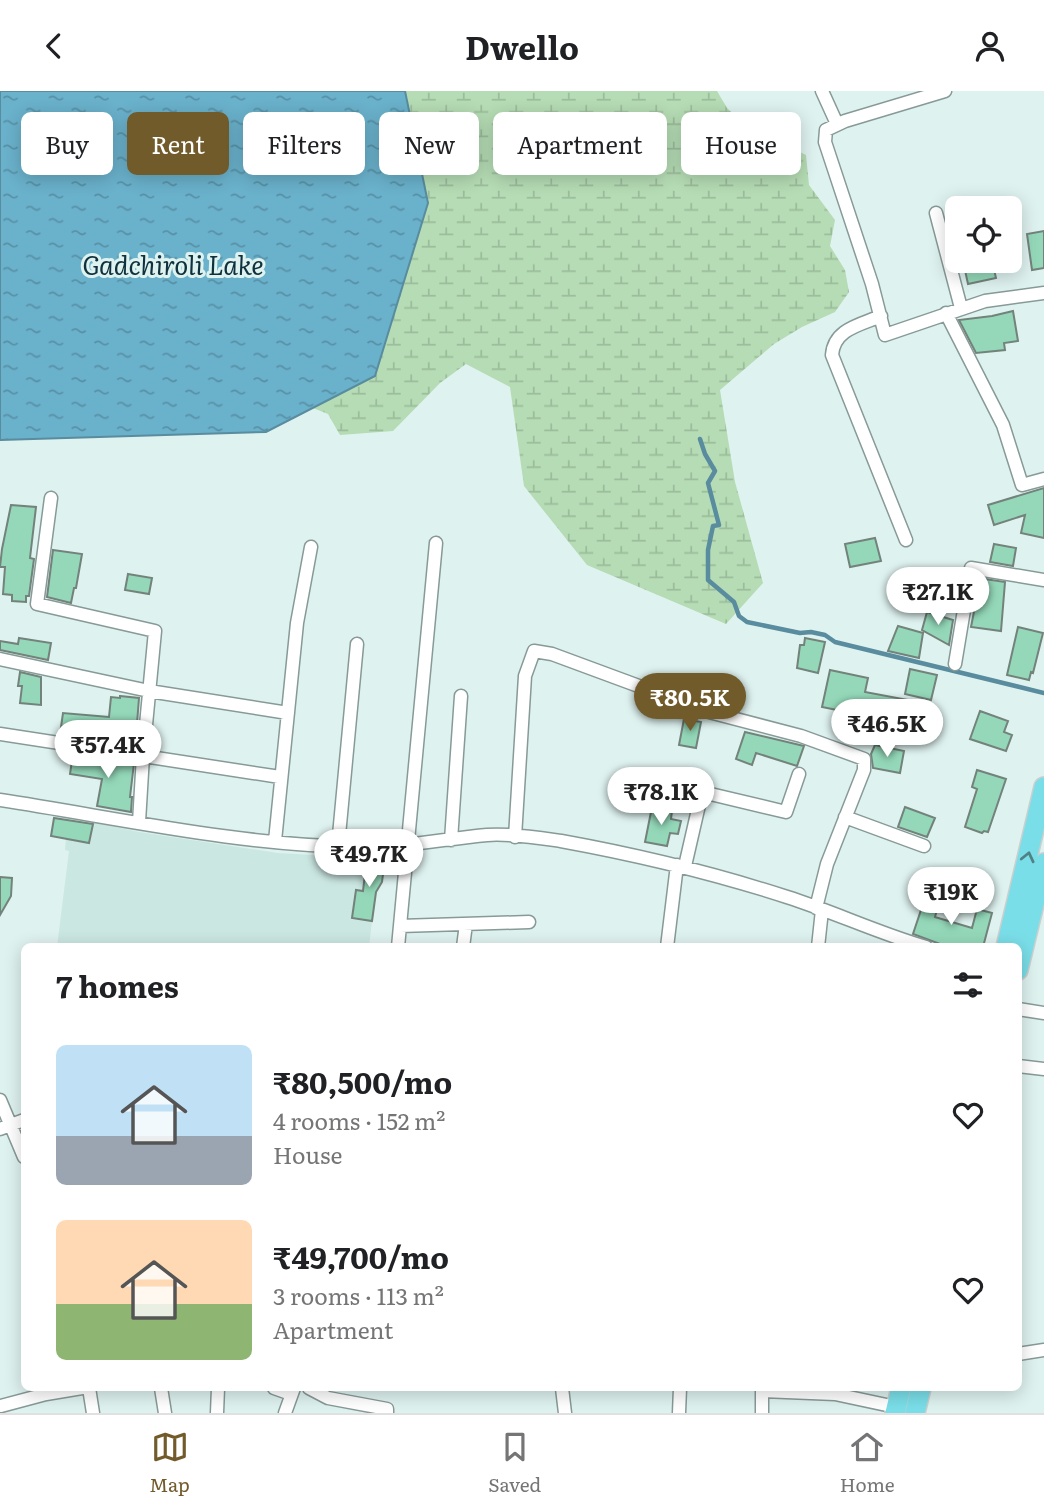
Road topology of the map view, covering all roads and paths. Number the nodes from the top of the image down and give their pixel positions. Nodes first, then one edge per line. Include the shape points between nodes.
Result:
1 (822, 91) edge
2 (937, 92) edge
3 (837, 124) junction
4 (936, 213) dead end
5 (1044, 293) edge
6 (961, 308) junction
7 (946, 313) junction
8 (881, 316) junction
9 (1044, 479) edge
10 (51, 498) dead end
11 (906, 540) dead end
12 (436, 543) dead end
13 (311, 547) dead end
14 (1044, 580) edge
15 (357, 644) dead end
16 (0, 659) edge
17 (955, 664) dead end
18 (149, 691) junction
19 (461, 696) dead end
20 (288, 713) junction
21 (0, 734) edge
22 (143, 756) junction
23 (799, 773) dead end
24 (281, 777) junction
25 (1044, 787) edge
26 (0, 800) edge
27 (845, 817) junction
28 (139, 822) junction
29 (515, 837) junction
30 (451, 839) junction
31 (275, 841) junction
32 (407, 845) junction
33 (338, 846) junction
34 (924, 846) dead end
35 (1044, 863) edge
36 (681, 865) junction
37 (819, 909) junction
38 (529, 922) dead end
39 (466, 924) junction
40 (400, 926) junction
41 (398, 943) edge
42 (464, 943) edge
43 (668, 943) edge
44 (818, 943) edge
45 (912, 943) edge
46 (1007, 943) edge
47 (1022, 954) edge
48 (1022, 1010) edge
49 (1044, 1013) edge
50 (1022, 1066) edge
51 (1044, 1069) edge
52 (0, 1100) edge
53 (5, 1127) edge
54 (21, 1152) edge
55 (1044, 1350) edge
56 (1022, 1353) edge
57 (46, 1391) edge
58 (89, 1391) edge
59 (161, 1391) edge
60 (218, 1391) edge
61 (292, 1391) edge
62 (315, 1391) edge
63 (562, 1391) edge
64 (680, 1391) edge
65 (761, 1391) edge
66 (780, 1391) edge
67 (918, 1391) edge
68 (902, 1405) edge
69 (2, 1407) edge
70 (93, 1413) edge
71 (165, 1413) edge
72 (217, 1413) edge
73 (285, 1413) edge
74 (387, 1413) edge
75 (565, 1413) edge
76 (679, 1413) edge
77 (762, 1413) edge

1 - 3 street
2 - 3 street
3 - 8 street via 825,129 825,142
4 - 6 street
5 - 6 street
6 - 7 street
7 - 8 street via 886,335
7 - 9 street via 1003,425 1022,485
8 - 11 street via 839,334 832,355
10 - 18 street via 37,604 155,631
12 - 32 street
13 - 20 street
14 - 17 street via 971,568
15 - 33 street
16 - 18 street
18 - 20 street
18 - 22 street
19 - 30 street
20 - 24 street
21 - 22 street
22 - 24 street
22 - 28 street
23 - 36 street via 786,812 702,792
24 - 31 street
46 -> 25 highway
26 - 28 street
27 - 29 street via 864,771 864,759 779,729 709,712 534,651 525,676
27 - 34 street
27 - 37 street via 827,864
28 - 31 street
29 - 30 street via 491,834
29 - 36 street
30 - 32 street
31 - 33 street
32 - 33 street
32 - 40 street
35 - 47 highway
36 - 37 street
36 - 43 street
37 - 44 street
37 - 45 street
38 - 39 street
39 - 40 street
39 - 42 street
40 - 41 street
48 - 49 street
50 - 51 street
52 - 53 street
53 - 54 street
55 - 56 street
57 - 69 street
58 - 70 street
59 - 71 street
60 - 72 street
61 - 73 street
62 - 74 street via 328,1398 387,1409
63 - 75 street
64 - 76 street
65 - 77 street
66 - 68 street
67 - 68 highway

